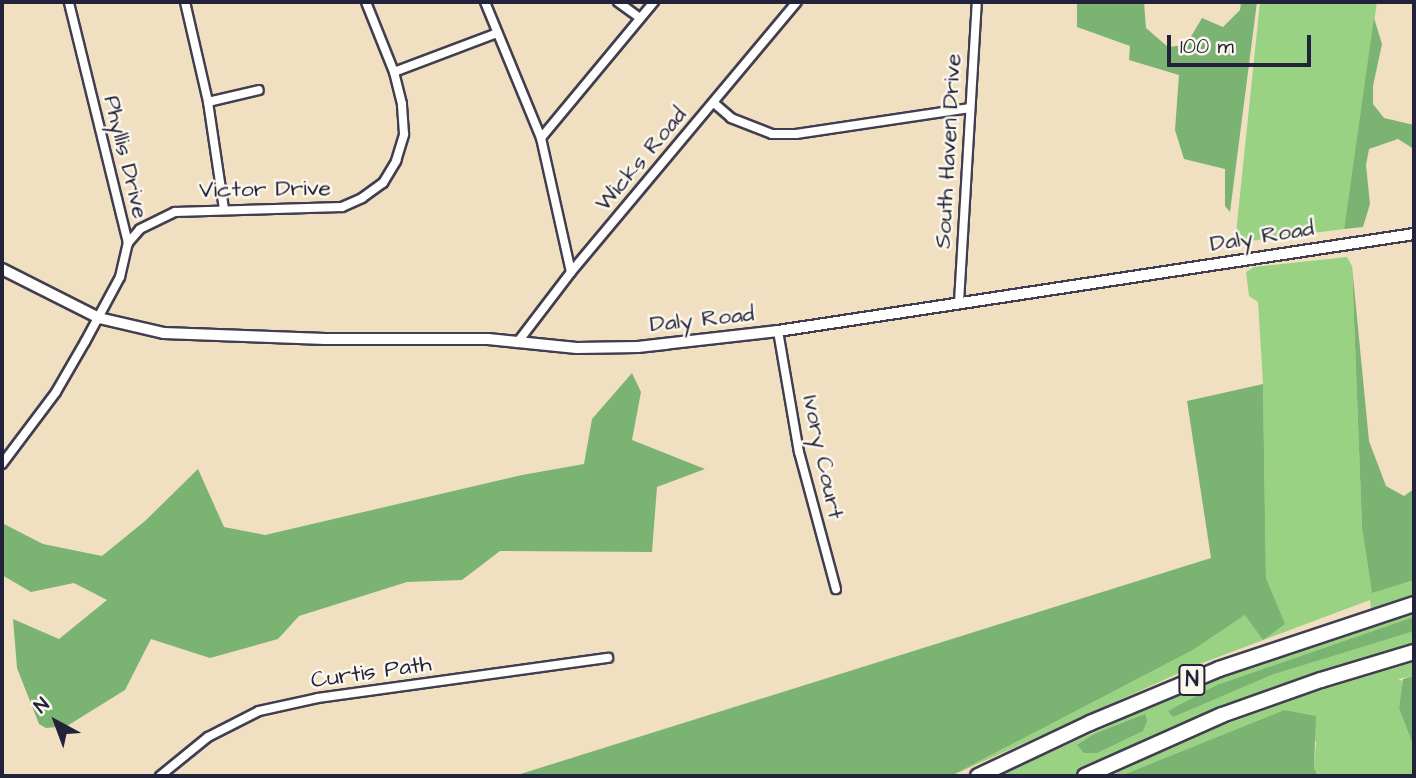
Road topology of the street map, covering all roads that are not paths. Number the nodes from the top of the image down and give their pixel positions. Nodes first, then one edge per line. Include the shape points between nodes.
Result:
1 (69, 2) edge
2 (185, 2) edge
3 (366, 2) edge
4 (485, 2) edge
5 (618, 2) edge
6 (654, 2) edge
7 (977, 2) edge
8 (794, 3) edge
9 (640, 18) junction
10 (497, 33) junction
11 (394, 72) junction
12 (259, 90) dead end
13 (208, 103) junction
14 (714, 103) junction
15 (970, 108) junction
16 (541, 138) junction
17 (225, 209) junction
18 (1414, 234) edge
19 (128, 243) junction
20 (2, 269) edge
21 (572, 272) junction
22 (959, 302) junction
23 (99, 317) junction
24 (778, 331) junction
25 (517, 343) junction
26 (2, 464) edge
27 (836, 589) dead end
28 (1414, 604) edge
29 (1414, 652) edge
30 (608, 658) dead end
31 (160, 776) edge
32 (978, 776) edge
33 (1084, 776) edge

1 - 19 street, Phyllis Drive
2 - 13 street
3 - 11 street, Victor Drive
4 - 10 street
5 - 9 street
6 - 9 street
7 - 15 street, South Haven Drive
8 - 14 street, Wicks Road
9 - 16 street
10 - 11 street
10 - 16 street
11 - 17 street, Victor Drive via 404,134 383,183 342,207
12 - 13 street
13 - 17 street
14 - 15 street via 731,118 772,134
14 - 21 street, Wicks Road
15 - 22 street, South Haven Drive
16 - 21 street
17 - 19 street, Victor Drive via 175,212 140,229
18 - 22 street, Daly Road
19 - 23 street, Phyllis Drive via 120,278
20 - 23 street, Daly Road
21 - 25 street, Wicks Road
22 - 24 street, Daly Road
23 - 25 street, Daly Road via 164,333
23 - 26 street, Phyllis Drive via 56,392
24 - 25 street, Daly Road via 638,347
24 - 27 street, Ivory Court via 799,452
28 - 32 highway, N via 1209,673
29 - 33 highway, N via 1245,706
30 - 31 street, Curtis Path via 318,698 259,711 208,737

